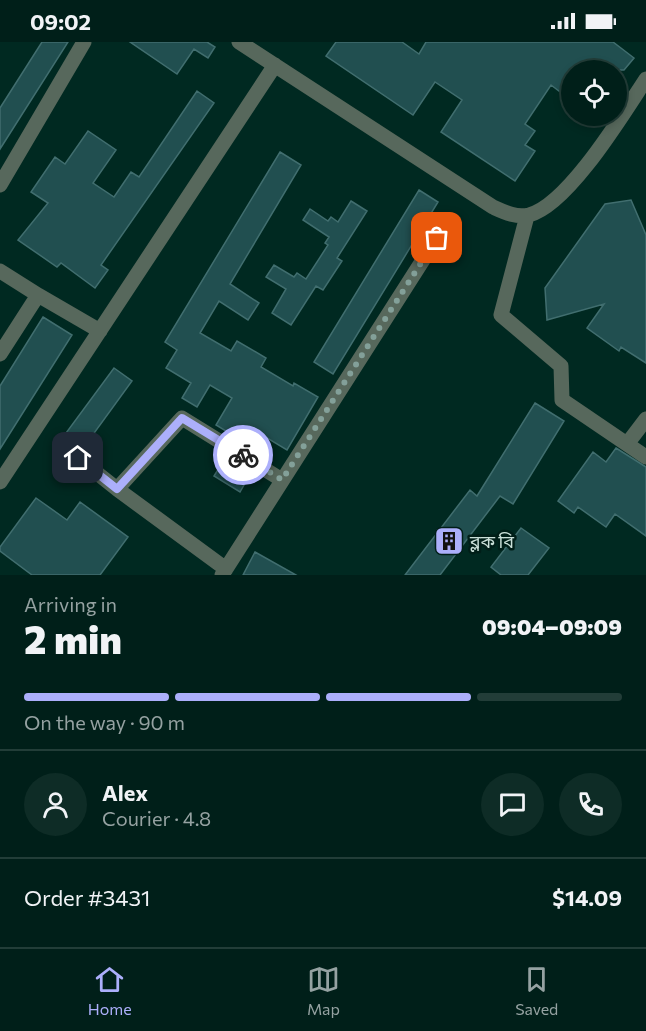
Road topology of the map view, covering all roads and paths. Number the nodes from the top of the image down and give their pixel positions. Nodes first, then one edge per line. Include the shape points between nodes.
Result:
1 (84, 42) edge
2 (239, 42) edge
3 (275, 65) junction
4 (646, 79) edge
5 (0, 185) edge
6 (527, 216) junction
7 (437, 238) dead end
8 (0, 271) edge
9 (38, 295) junction
10 (100, 331) junction
11 (0, 354) edge
12 (646, 418) edge
13 (627, 444) junction
14 (646, 457) edge
15 (78, 458) dead end
16 (282, 480) junction
17 (0, 482) edge
18 (117, 489) junction
19 (224, 572) edge

1 - 5 street
2 - 3 street
3 - 6 street via 493,207
3 - 10 street
4 - 6 street via 575,180
6 - 13 street via 501,315 561,366 562,400
7 - 16 street
8 - 9 street
9 - 10 street
9 - 11 street
10 - 17 street
12 - 13 street
13 - 14 street
15 - 18 street
16 - 18 street via 182,418
16 - 19 street
18 - 19 street

